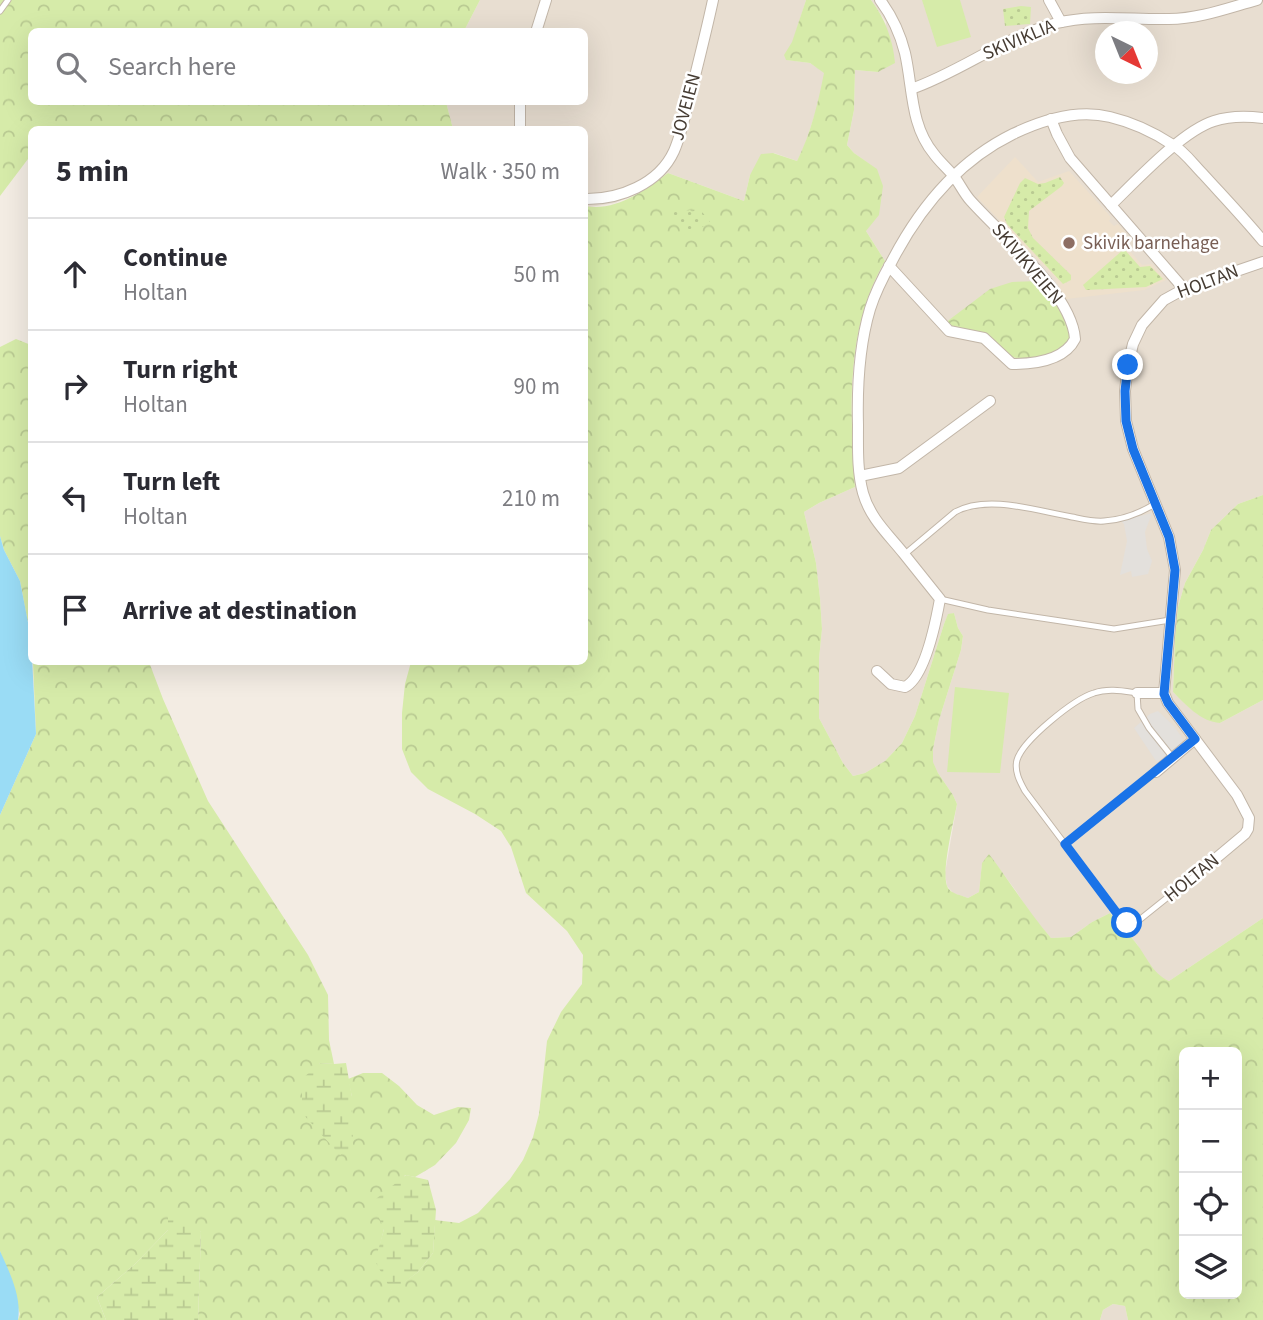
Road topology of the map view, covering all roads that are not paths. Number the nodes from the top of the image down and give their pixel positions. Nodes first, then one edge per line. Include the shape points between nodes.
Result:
1 (8, 0) edge
2 (546, 0) edge
3 (713, 0) edge
4 (880, 0) edge
5 (1049, 0) edge
6 (1257, 0) edge
7 (0, 11) edge
8 (1061, 22) junction
9 (537, 28) edge
10 (911, 89) junction
11 (520, 105) edge
12 (1263, 118) edge
13 (1051, 120) junction
14 (520, 126) edge
15 (1175, 146) junction
16 (953, 175) junction
17 (588, 199) edge
18 (1111, 205) junction
19 (1263, 241) edge
20 (1263, 261) edge
21 (889, 266) junction
22 (1184, 289) junction
23 (990, 401) dead end
24 (860, 476) junction
25 (1155, 504) junction
26 (905, 554) junction
27 (940, 599) junction
28 (1170, 620) junction
29 (877, 671) dead end
30 (1137, 693) junction
31 (1164, 694) junction
32 (1195, 739) junction
33 (1172, 758) junction
34 (1156, 772) joint
35 (1065, 844) junction
36 (1208, 864) joint

1 - 7 lane
2 - 9 street
3 - 17 street, JOVEIEN via 673,153 639,187
4 - 10 street via 897,29
5 - 8 street
6 - 8 street, SKIVIKLIA via 1181,19
8 - 10 street, SKIVIKLIA
10 - 16 street via 923,140
11 - 14 street
12 - 15 street via 1212,121
13 - 15 street via 1085,114 1107,116
13 - 16 street via 989,147
13 - 18 street via 1070,158
15 - 18 street
15 - 19 street
16 - 21 street via 909,230
16 - 21 street, SKIVIKVEIEN via 968,198 1049,285 1073,327 1075,339 1069,349 1031,364 1012,364 984,338 949,331
18 - 22 street
20 - 22 street, HOLTAN
21 - 24 street via 864,336 857,402
22 - 25 street, HOLTAN via 1164,300 1142,325 1126,378 1130,440
23 - 24 street via 899,468
24 - 26 street via 871,512
25 - 26 lane via 1131,516 1102,522 1025,508 964,507
25 - 28 street, HOLTAN via 1169,537 1175,570
26 - 27 street
27 - 28 lane via 1114,629
27 - 29 street via 928,648 910,684 891,684
28 - 31 street, HOLTAN
30 - 31 street, HOLTAN
30 - 33 lane via 1138,709
30 - 35 lane, HOLTAN via 1110,690 1084,697 1022,750 1016,767 1020,782
31 - 32 street, HOLTAN
32 - 33 street
32 - 36 street, HOLTAN via 1249,818 1245,834
33 - 34 street
34 - 35 lane
35 - 36 lane, HOLTAN via 1116,912 1130,923

